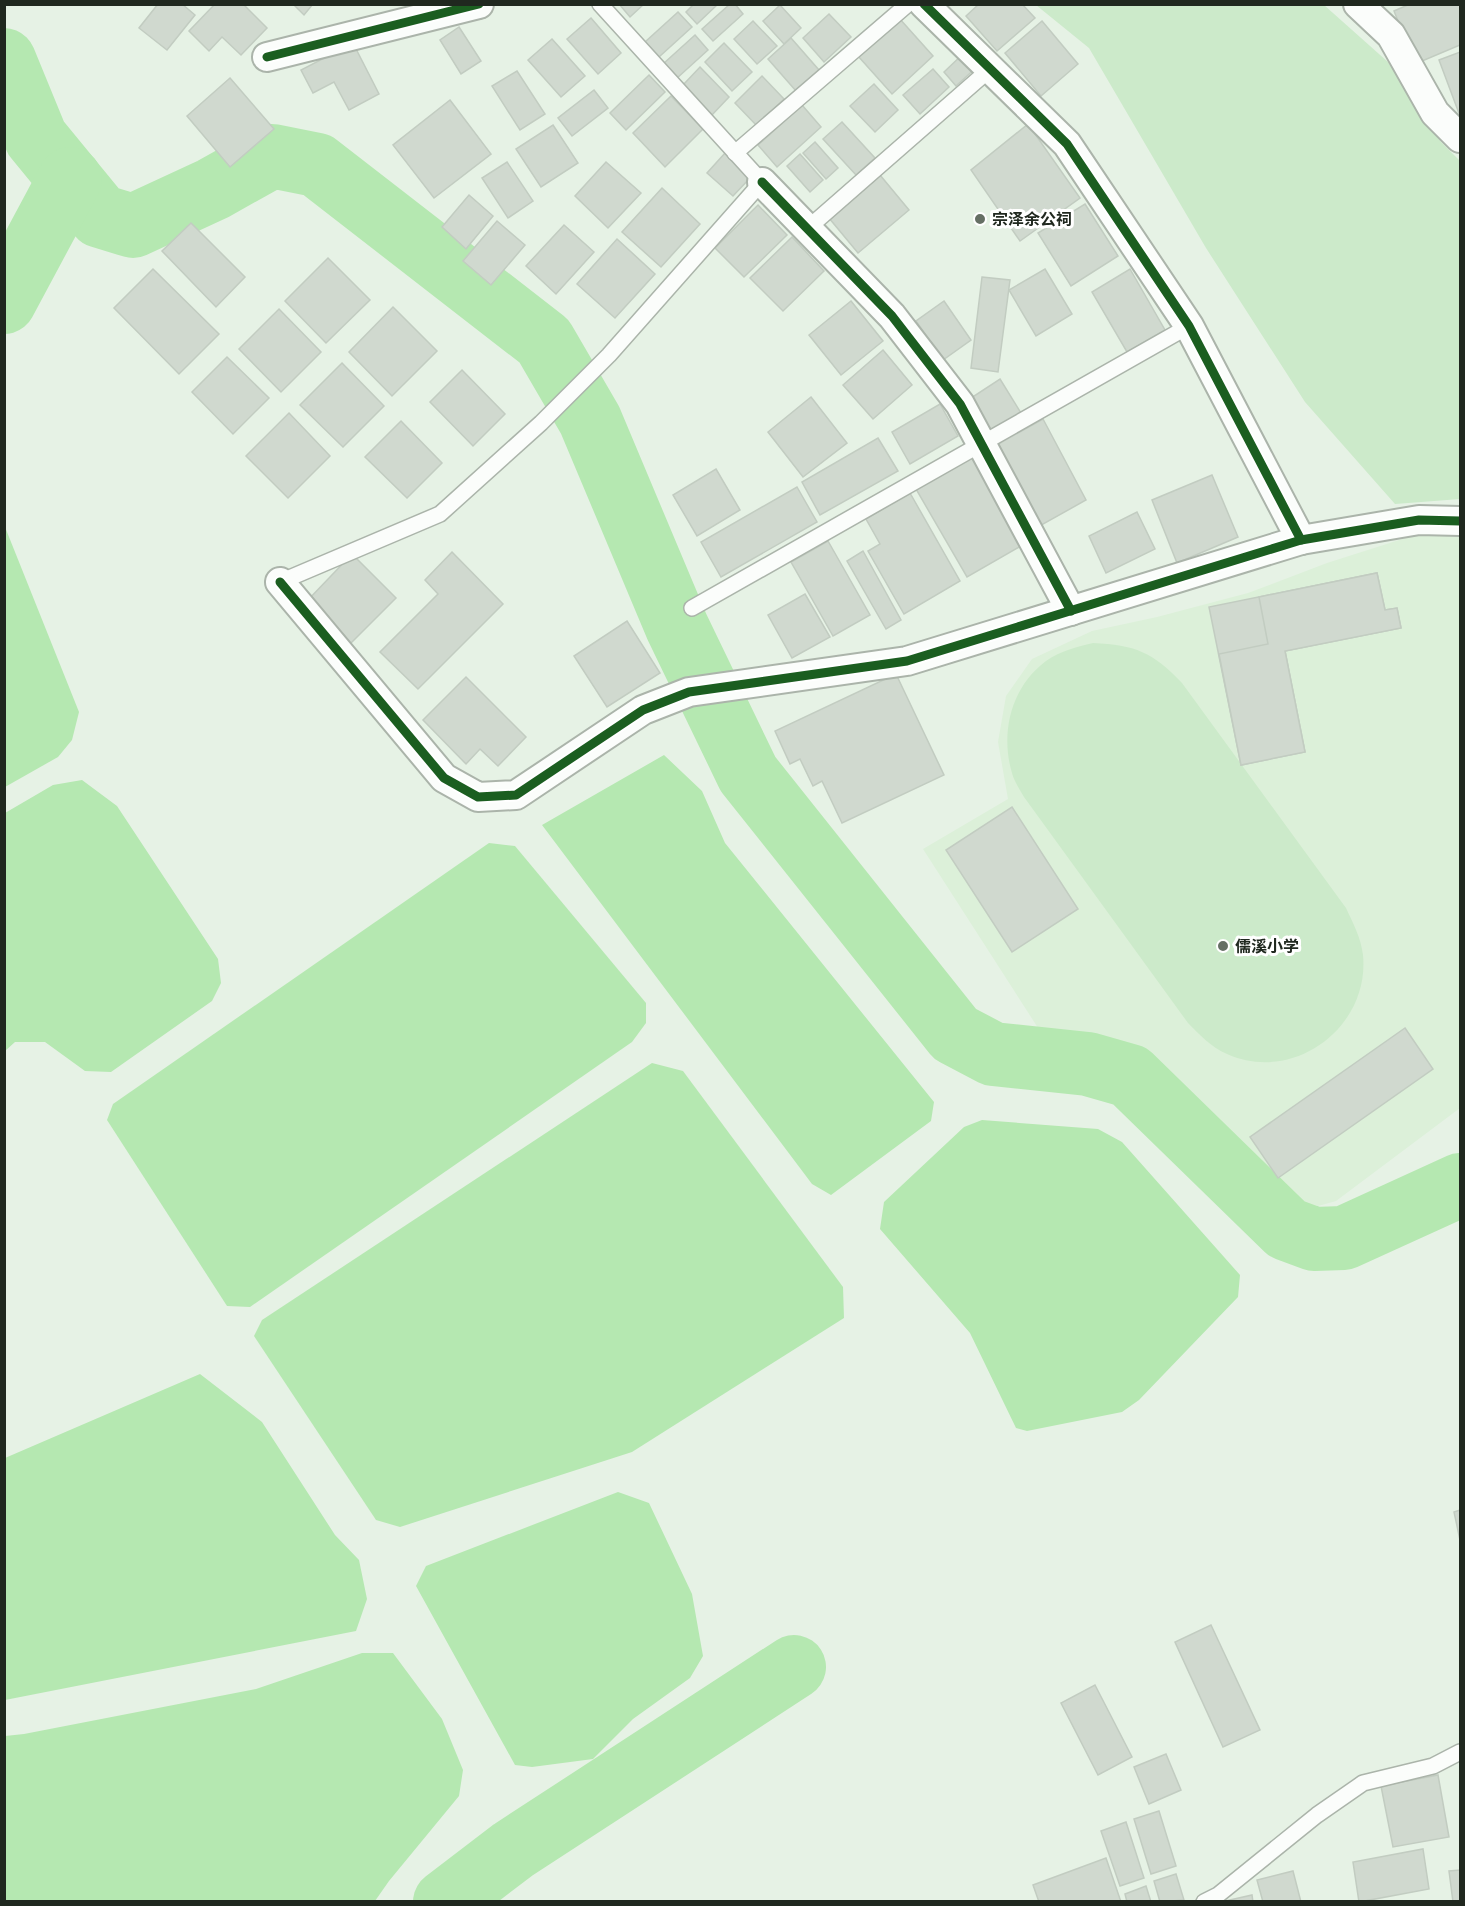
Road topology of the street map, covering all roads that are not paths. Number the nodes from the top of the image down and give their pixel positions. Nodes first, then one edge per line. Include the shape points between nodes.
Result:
1 (479, 4) edge
2 (600, 4) edge
3 (908, 4) edge
4 (924, 4) edge
5 (1358, 4) edge
6 (267, 57) dead end
7 (990, 69) junction
8 (1461, 138) edge
9 (735, 153) junction
10 (762, 182) junction
11 (807, 229) junction
12 (1189, 326) junction
13 (981, 442) junction
14 (1461, 521) edge
15 (1302, 540) junction
16 (280, 582) joint
17 (692, 608) dead end
18 (1071, 611) junction
19 (1461, 1752) edge
20 (1204, 1902) edge

1 - 6 street
2 - 9 lane
3 - 9 lane
4 - 7 street
5 - 8 street via 1392,35 1436,113
7 - 11 lane
7 - 12 street via 1068,144
9 - 10 lane
10 - 11 street
10 - 16 lane via 609,355 440,514
11 - 13 street via 892,316 960,404
12 - 13 lane
12 - 15 street
13 - 17 lane
13 - 18 street
14 - 15 street via 1419,520
15 - 18 street
16 - 18 street via 444,778 478,796 516,795 643,710 689,692 907,661
19 - 20 lane via 1433,1766 1363,1783

